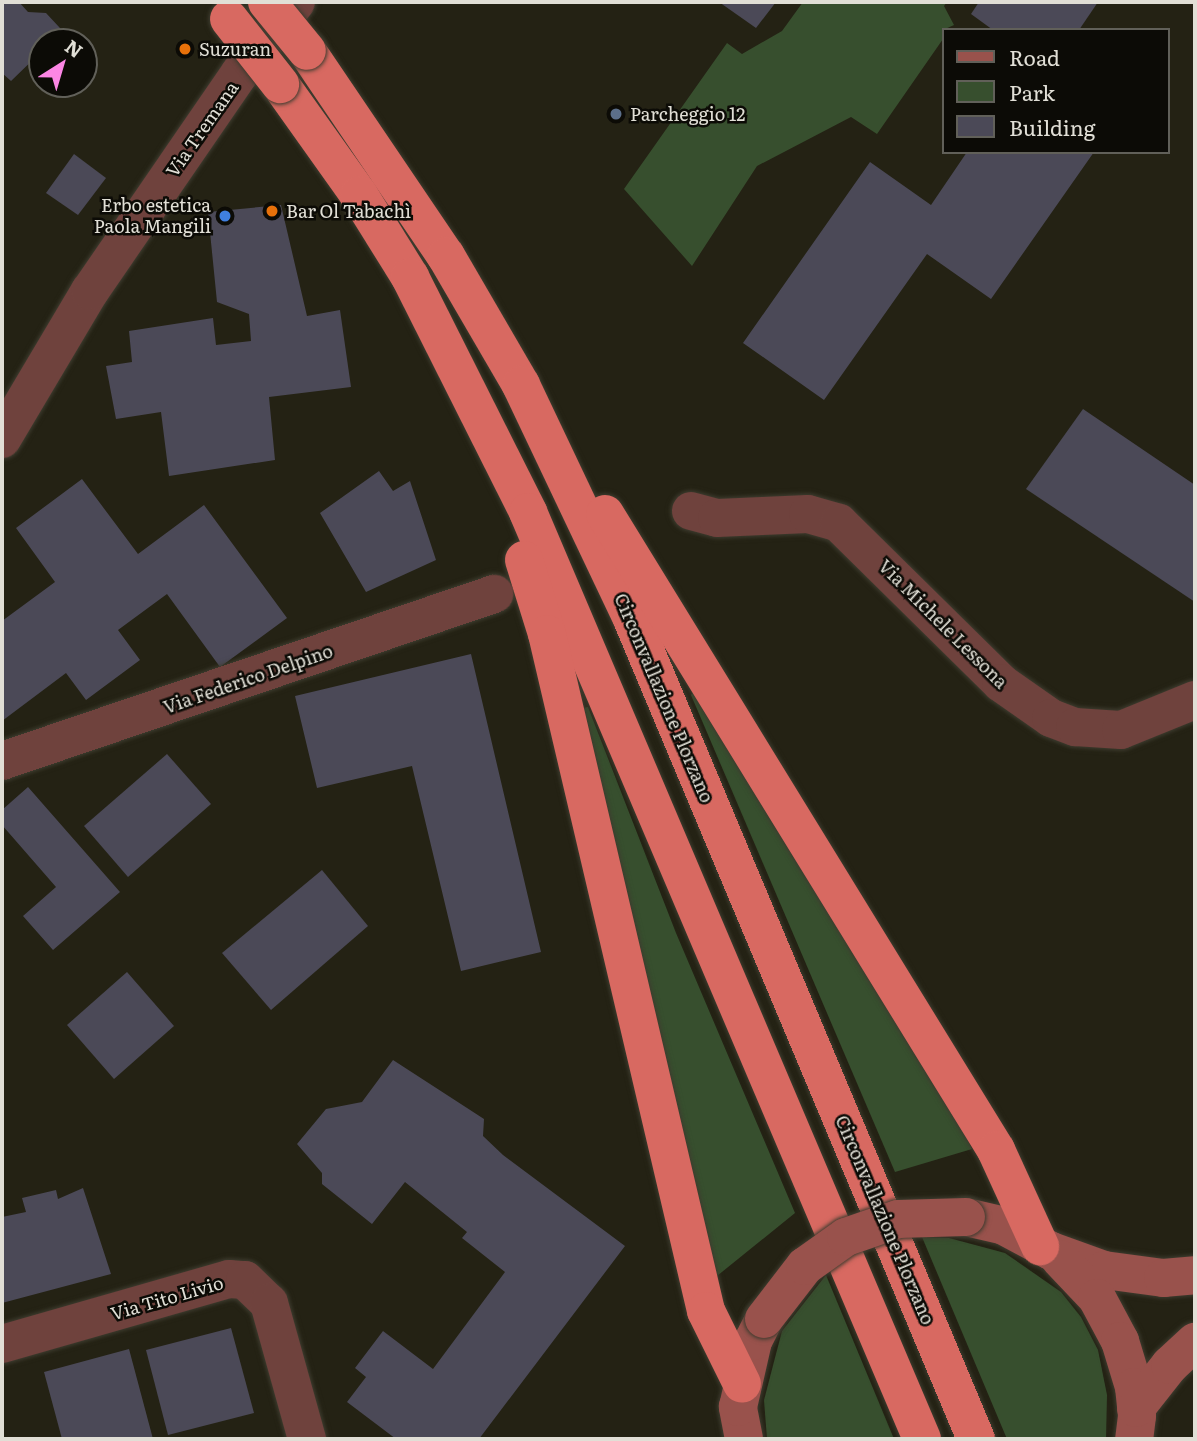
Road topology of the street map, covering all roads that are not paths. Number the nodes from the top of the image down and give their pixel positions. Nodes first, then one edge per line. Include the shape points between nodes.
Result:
1 (267, 2) edge
2 (296, 2) edge
3 (222, 10) edge
4 (521, 385) junction
5 (478, 411) junction
6 (2, 439) edge
7 (691, 511) dead end
8 (494, 594) dead end
9 (1195, 700) edge
10 (2, 761) edge
11 (1046, 1249) junction
12 (1195, 1275) edge
13 (1195, 1342) edge
14 (2, 1345) edge
15 (741, 1410) edge
16 (1138, 1426) edge
17 (307, 1439) edge
18 (712, 1439) edge
19 (922, 1439) edge
20 (976, 1439) edge

1 - 4 highway, Circonvallazione Plorzano, bridge via 307,51 446,256
2 - 6 street, Via Tremana via 240,73 90,290
3 - 5 highway, bridge via 359,195 411,277
4 - 11 highway via 622,539 996,1150
4 - 20 highway, Circonvallazione Plorzano via 632,619
5 - 15 highway via 547,634 706,1311
5 - 19 highway via 528,512
7 - 9 street, Via Michele Lessona via 717,518 808,514 839,523 1001,683 1051,718 1075,727 1121,730
8 - 10 street, Via Federico Delpino
11 - 12 street via 1104,1270 1163,1278
11 - 15 street, bridge via 1004,1226 966,1217 898,1219 846,1237 805,1266 764,1319
11 - 16 street via 1080,1276 1112,1321 1127,1361
13 - 16 street via 1170,1365
14 - 17 street, Via Tito Livio via 229,1279 245,1280 270,1303
15 - 18 street

